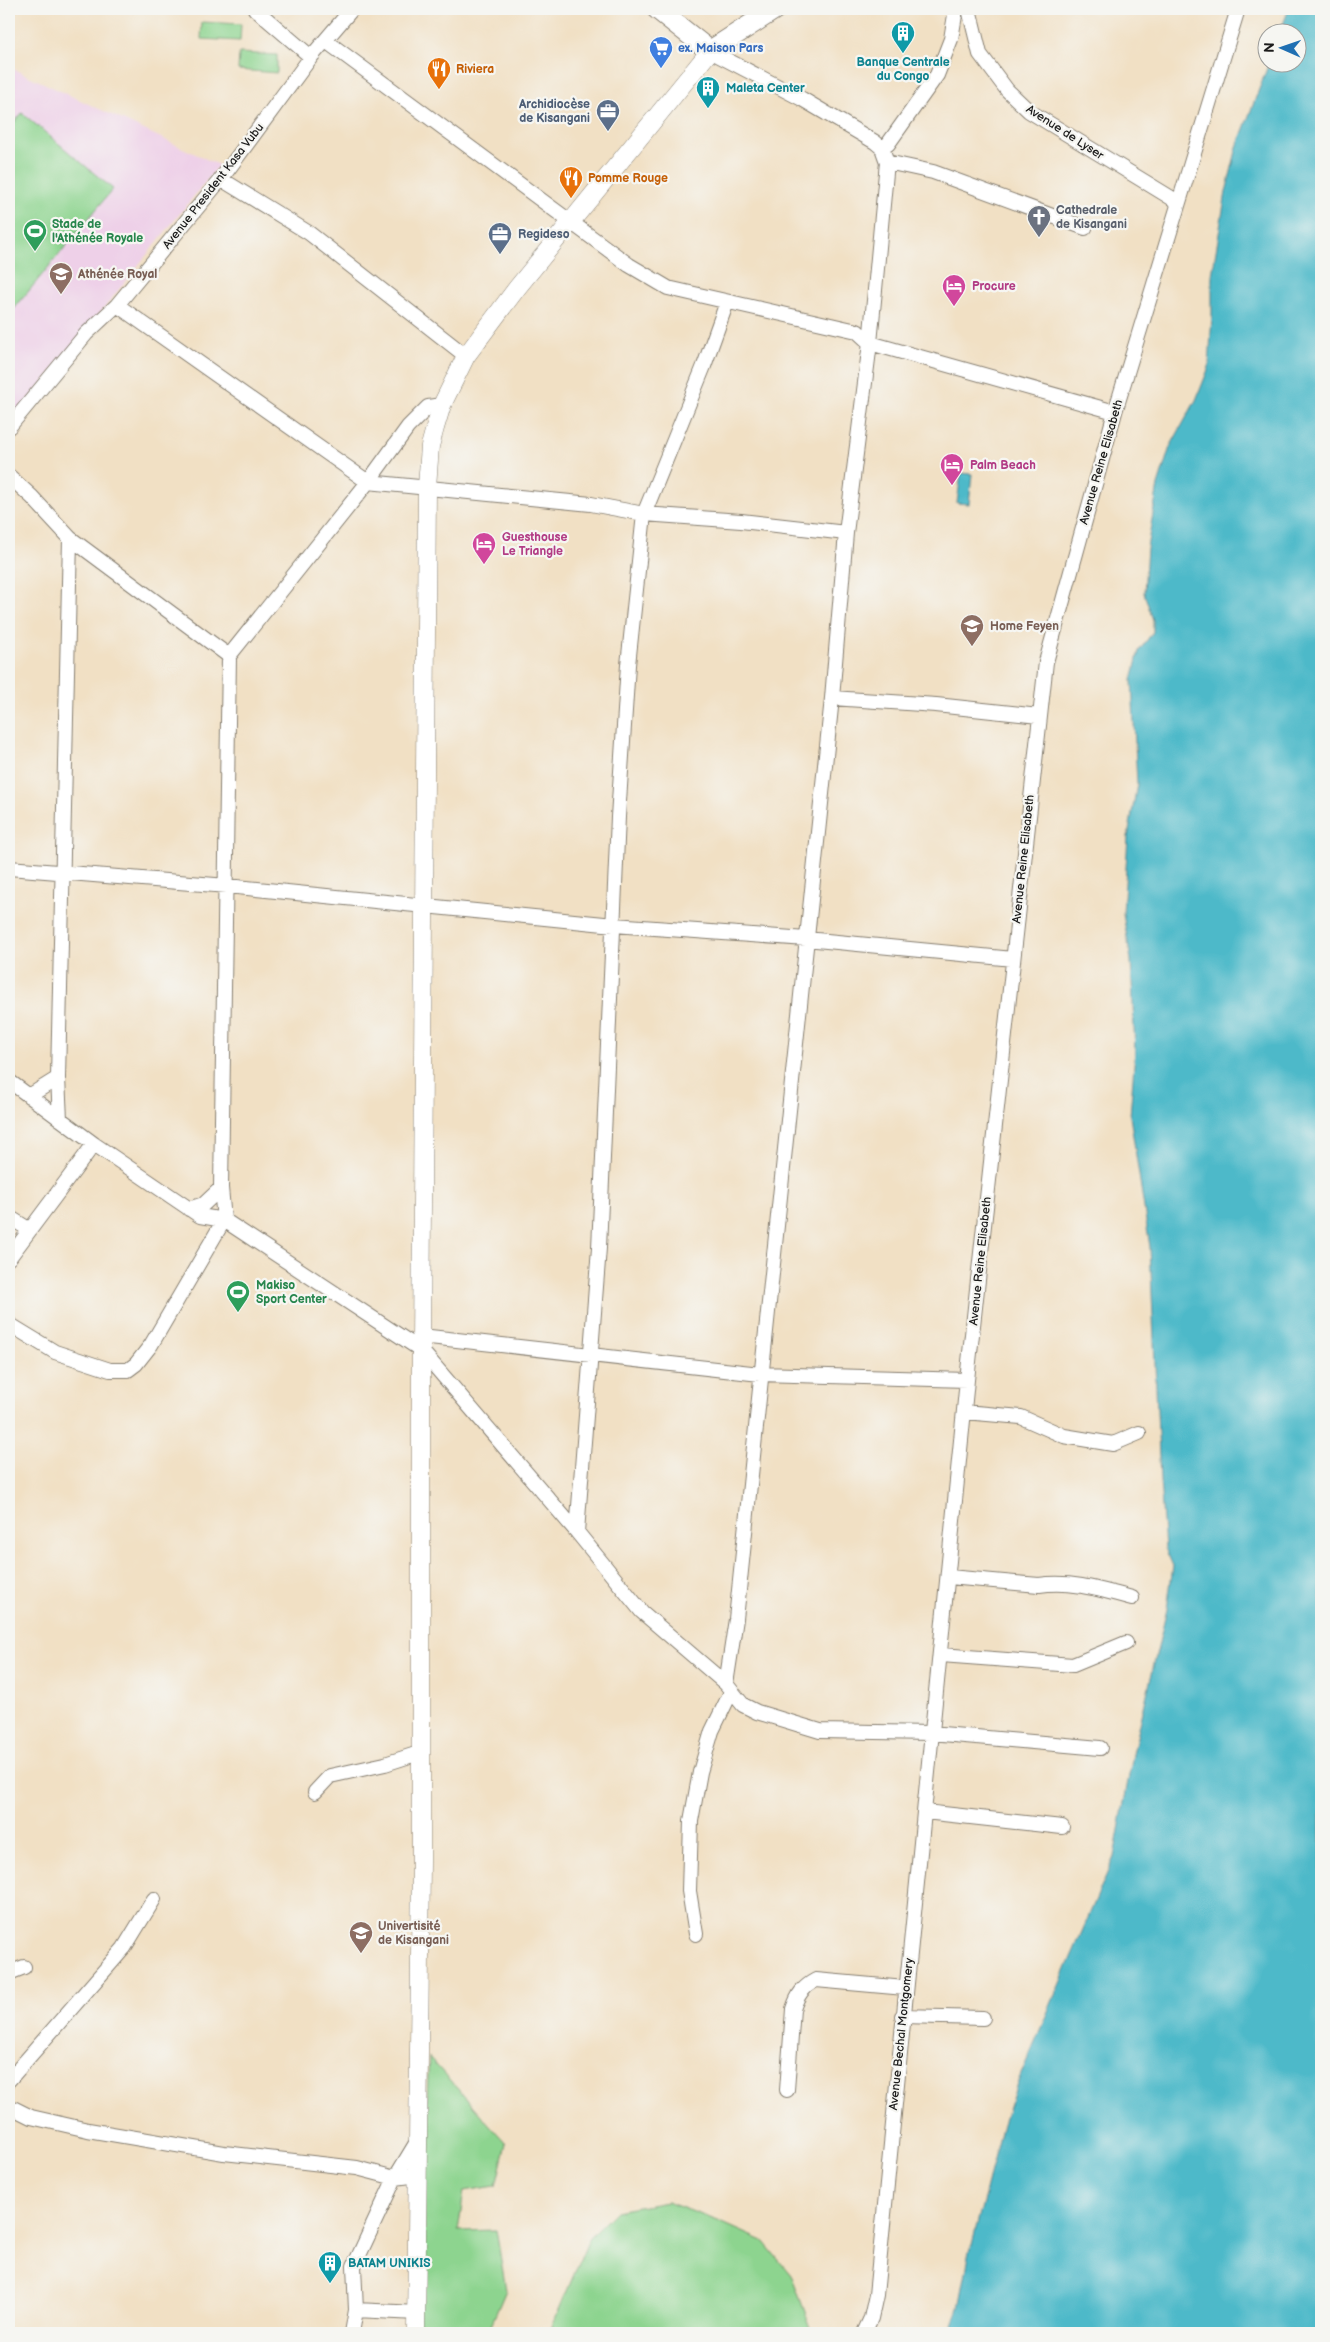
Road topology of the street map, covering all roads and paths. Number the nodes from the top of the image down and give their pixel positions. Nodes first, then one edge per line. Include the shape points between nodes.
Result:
1 (255, 9) edge
2 (352, 9) edge
3 (657, 9) edge
4 (775, 9) edge
5 (956, 9) edge
6 (969, 9) edge
7 (1238, 9) edge
8 (326, 42) junction
9 (710, 51) junction
10 (311, 57) junction
11 (882, 148) junction
12 (887, 162) junction
13 (221, 179) junction
14 (1178, 202) junction
15 (573, 221) junction
16 (1085, 228) dead end
17 (727, 302) junction
18 (117, 305) junction
19 (870, 343) junction
20 (466, 356) junction
21 (442, 404) junction
22 (1115, 412) junction
23 (9, 427) edge
24 (9, 476) edge
25 (368, 482) junction
26 (428, 487) junction
27 (644, 514) junction
28 (846, 533) junction
29 (70, 538) junction
30 (229, 656) junction
31 (832, 698) junction
32 (1039, 716) junction
33 (9, 868) edge
34 (62, 872) junction
35 (227, 886) junction
36 (425, 905) junction
37 (614, 925) junction
38 (806, 939) junction
39 (1013, 959) junction
40 (58, 1078) junction
41 (9, 1081) edge
42 (29, 1096) junction
43 (60, 1119) junction
44 (94, 1144) junction
45 (222, 1188) junction
46 (189, 1209) junction
47 (9, 1218) edge
48 (224, 1220) junction
49 (30, 1230) junction
50 (9, 1258) edge
51 (9, 1324) edge
52 (421, 1343) junction
53 (591, 1355) junction
54 (760, 1374) junction
55 (967, 1380) junction
56 (965, 1412) junction
57 (1139, 1433) dead end
58 (577, 1532) junction
59 (949, 1577) junction
60 (1132, 1598) dead end
61 (1126, 1643) dead end
62 (941, 1655) junction
63 (728, 1688) junction
64 (931, 1733) junction
65 (1100, 1748) dead end
66 (422, 1752) junction
67 (315, 1792) dead end
68 (925, 1812) junction
69 (1062, 1826) dead end
70 (154, 1899) dead end
71 (696, 1934) dead end
72 (24, 1967) dead end
73 (9, 1973) edge
74 (905, 1988) junction
75 (902, 2016) junction
76 (983, 2018) dead end
77 (9, 2080) edge
78 (787, 2090) dead end
79 (9, 2106) edge
80 (420, 2136) junction
81 (419, 2175) junction
82 (395, 2178) junction
83 (356, 2310) junction
84 (417, 2313) junction
85 (352, 2333) edge
86 (416, 2333) edge
87 (864, 2333) edge

1 - 10 street
2 - 8 street, Avenue President Kasa Vubu
3 - 9 highway
4 - 9 highway
5 - 11 street via 951,38 937,75
6 - 14 street, Avenue de Lyser via 980,54 1007,90 1029,111
7 - 14 street, Avenue Reine Elisabeth
8 - 10 street, Avenue President Kasa Vubu
8 - 15 street
9 - 11 street via 802,99
9 - 15 main road
10 - 13 street, Avenue President Kasa Vubu
11 - 12 street
12 - 16 street via 933,172
12 - 19 street
13 - 18 street, Avenue President Kasa Vubu
13 - 20 street via 309,233
14 - 22 street, Avenue Reine Elisabeth
15 - 17 street via 629,264 668,288
15 - 20 main road
17 - 19 street via 857,331
17 - 27 street
18 - 23 street, Avenue President Kasa Vubu via 86,334
18 - 25 street
19 - 22 street
19 - 28 street
20 - 21 main road
21 - 25 street via 428,407 408,426
21 - 26 main road via 430,446
22 - 32 street, Avenue Reine Elisabeth via 1050,644
24 - 29 street
25 - 26 street
25 - 30 street
26 - 27 street via 591,504
26 - 36 main road
27 - 28 street
27 - 37 street via 628,664
28 - 31 street
29 - 30 street
29 - 34 street
30 - 35 street
31 - 32 street
31 - 38 street
32 - 39 street, Avenue Reine Elisabeth
33 - 34 street
34 - 35 street
34 - 40 street
35 - 36 street
35 - 45 street
36 - 37 street
36 - 52 main road
37 - 38 street
37 - 53 street
38 - 39 street
38 - 54 street
39 - 55 street, Avenue Reine Elisabeth
40 - 42 street
40 - 43 street
41 - 42 street
42 - 43 street
43 - 44 street
44 - 46 street
44 - 49 street
45 - 46 street via 204,1204
45 - 48 street
46 - 48 street via 200,1216
47 - 49 street
48 - 51 street via 152,1345 128,1370 110,1370 56,1352
48 - 52 street
49 - 50 street
52 - 53 street
52 - 58 street
52 - 66 main road
53 - 54 street
53 - 58 street
54 - 55 street
54 - 63 street
55 - 56 street, Avenue Reine Elisabeth
56 - 57 street via 1021,1417 1064,1436 1113,1444
56 - 59 street, Avenue Reine Elisabeth
58 - 63 street via 642,1612
59 - 60 street via 1039,1586 1084,1585
59 - 62 street, Avenue Reine Elisabeth
61 - 62 street via 1073,1665
62 - 64 street, Avenue Reine Elisabeth
63 - 64 street via 743,1705 757,1712 820,1731
63 - 71 street via 700,1772 691,1821 689,1891
64 - 65 street
64 - 68 street, Avenue Bechal Montgomery
66 - 67 street via 330,1776
66 - 80 main road
68 - 69 street
68 - 74 street, Avenue Bechal Montgomery
70 - 77 street via 124,1948
72 - 73 street
74 - 75 street, Avenue Bechal Montgomery
74 - 78 street via 816,1980 804,1986 793,2009
75 - 76 street
75 - 87 street, Avenue Bechal Montgomery via 876,2296
79 - 82 street via 31,2117 88,2130 224,2153 356,2168
80 - 81 main road
80 - 82 street
81 - 82 street
81 - 84 main road
82 - 83 street via 354,2266
83 - 84 street
83 - 85 street
84 - 86 main road

